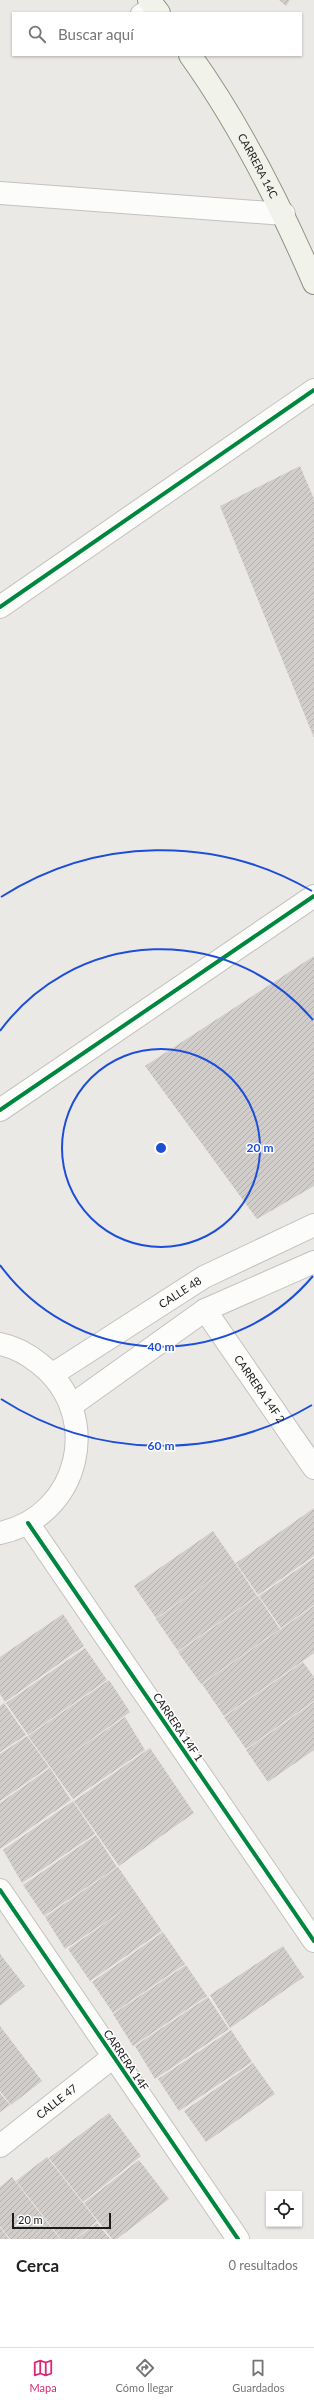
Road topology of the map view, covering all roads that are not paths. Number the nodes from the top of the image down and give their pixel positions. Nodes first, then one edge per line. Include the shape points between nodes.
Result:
1 (191, 56) edge
2 (0, 193) edge
3 (284, 214) junction
4 (314, 283) edge
5 (314, 390) edge
6 (0, 607) edge
7 (314, 896) edge
8 (0, 1110) edge
9 (314, 1225) edge
10 (314, 1262) edge
11 (205, 1310) junction
12 (0, 1344) edge
13 (53, 1374) junction
14 (72, 1405) junction
15 (314, 1468) edge
16 (28, 1523) junction
17 (0, 1533) edge
18 (0, 1890) edge
19 (314, 1941) edge
20 (113, 2057) junction
21 (0, 2146) edge
22 (238, 2239) edge

1 - 3 street, CARRERA 14C via 211,84
2 - 3 street
3 - 4 street, CARRERA 14C
5 - 6 street
7 - 8 street
9 - 13 street, CALLE 48 via 204,1277
10 - 11 street
11 - 14 street
11 - 15 street, CARRERA 14F 2
12 - 13 street via 29,1356
13 - 14 street
14 - 16 street via 77,1432 73,1466 66,1485 50,1507
16 - 17 street
16 - 19 street, CARRERA 14F 1
18 - 20 street, CARRERA 14F
20 - 21 street, CALLE 47
20 - 22 street, CARRERA 14F

